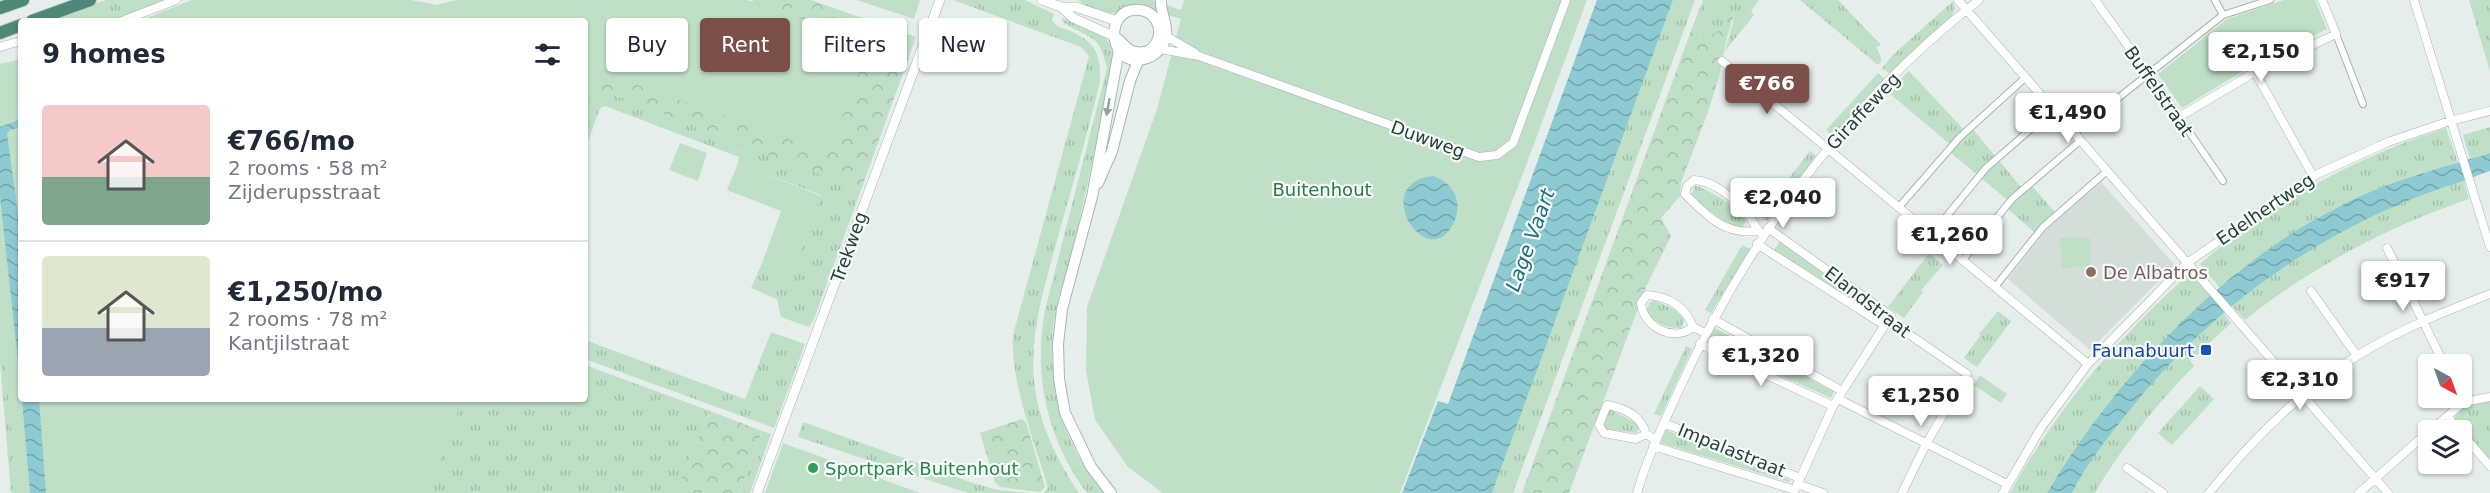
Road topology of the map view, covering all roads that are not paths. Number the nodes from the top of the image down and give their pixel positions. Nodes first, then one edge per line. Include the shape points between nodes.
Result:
1 (22, 0) edge
2 (90, 0) edge
3 (176, 0) edge
4 (940, 0) edge
5 (1042, 0) edge
6 (1159, 0) edge
7 (1566, 0) edge
8 (1958, 0) edge
9 (1979, 0) edge
10 (2095, 0) edge
11 (2215, 0) edge
12 (2270, 0) edge
13 (2322, 0) edge
14 (2414, 0) edge
15 (1062, 4) edge
16 (1136, 5) edge
17 (0, 8) edge
18 (1966, 10) junction
19 (2223, 15) junction
20 (1158, 17) junction
21 (40, 18) edge
22 (130, 18) edge
23 (1117, 21) junction
24 (18, 26) edge
25 (0, 33) edge
26 (1163, 34) junction
27 (2336, 34) junction
28 (1113, 36) junction
29 (18, 42) edge
30 (0, 47) edge
31 (1160, 49) junction
32 (1119, 50) junction
33 (1142, 56) junction
34 (1199, 56) junction
35 (1722, 61) dead end
36 (2255, 72) junction
37 (2148, 76) junction
38 (2026, 77) junction
39 (2363, 104) dead end
40 (2054, 109) junction
41 (2490, 111) edge
42 (2179, 117) junction
43 (2450, 121) junction
44 (2074, 133) junction
45 (2081, 140) junction
46 (1828, 149) junction
47 (2108, 171) junction
48 (2313, 176) junction
49 (2223, 181) dead end
50 (1092, 197) junction
51 (1899, 207) junction
52 (1763, 232) junction
53 (1932, 234) junction
54 (1757, 244) junction
55 (2490, 247) edge
56 (2387, 248) dead end
57 (1963, 260) junction
58 (2187, 263) junction
59 (1995, 287) junction
60 (2311, 291) dead end
61 (2490, 294) edge
62 (1713, 319) junction
63 (2422, 321) junction
64 (1886, 322) junction
65 (1693, 327) junction
66 (1705, 333) junction
67 (1700, 344) junction
68 (2439, 354) edge
69 (2357, 356) junction
70 (2088, 364) junction
71 (2304, 396) junction
72 (2490, 397) edge
73 (1838, 399) junction
74 (2472, 399) edge
75 (2455, 408) edge
76 (2447, 417) junction
77 (2443, 420) edge
78 (2450, 420) edge
79 (1664, 423) junction
80 (1646, 434) junction
81 (2418, 441) edge
82 (1655, 443) junction
83 (1926, 444) junction
84 (2472, 446) edge
85 (2490, 466) edge
86 (2127, 468) dead end
87 (2376, 478) junction
88 (1797, 484) junction
89 (2007, 484) junction
90 (757, 493) edge
91 (1111, 493) edge
92 (1637, 493) edge
93 (1823, 493) edge
94 (1902, 493) edge
95 (2003, 493) edge
96 (2163, 493) edge
97 (2209, 493) edge
98 (2359, 493) edge
99 (2388, 493) edge

1 - 17 highway
2 - 21 highway
3 - 22 street
4 - 90 street, Trekweg
5 - 15 street
6 - 20 main road
7 - 34 street, Duwweg via 1513,143 1497,155 1479,158
8 - 18 street
9 - 18 street, Giraffeweg
10 - 37 street, Buffelstraat
11 - 19 street
12 - 19 street
13 - 27 street
14 - 43 street
15 - 23 street
15 - 28 street via 1072,18
16 - 20 main road
16 - 23 main road
18 - 38 street
18 - 46 street, Giraffeweg via 1906,65
19 - 37 street
20 - 26 main road via 1166,27
23 - 28 main road
24 - 25 highway
26 - 31 main road
26 - 33 main road
26 - 34 street, Duwweg
27 - 36 street
27 - 39 street
28 - 32 main road
28 - 33 main road
29 - 30 street
31 - 33 main road
31 - 34 street, Duwweg
32 - 33 main road via 1125,56
32 -> 50 main road
33 - 50 main road via 1112,151
35 - 46 street
36 - 42 street
36 - 48 street
37 - 42 street, Buffelstraat
37 - 44 street
38 - 40 street
38 - 51 street via 1960,136
40 - 44 street
40 - 53 street via 1986,168
41 - 43 street, Edelhertweg
42 - 49 street, Buffelstraat
43 - 48 street, Edelhertweg via 2388,142
43 - 55 street
44 - 45 street
45 - 47 street
45 - 57 street via 2012,199
46 - 51 street
46 - 52 street, Giraffeweg
47 - 58 street
47 - 59 street via 2043,227
48 - 58 street, Edelhertweg
50 - 91 main road via 1062,309 1059,379 1065,413 1077,441
51 - 53 street
52 - 52 street via 1733,231 1710,218 1685,194 1687,186 1701,180 1720,190 1740,205
52 - 54 street, Giraffeweg
52 - 64 street, Elandstraat via 1891,316
53 - 57 street
54 - 62 street, Giraffeweg
54 - 64 street, Elandstraat
56 - 63 street
57 - 59 street
58 - 70 street, Edelhertweg
58 - 71 street
59 - 70 street
60 - 69 street
61 - 63 street
62 - 66 street, Giraffeweg
62 - 73 street
63 - 68 street
63 - 69 street
64 - 73 street
64 - 83 street, Elandstraat via 1967,374
65 - 65 street via 1674,334 1660,330 1647,319 1641,303 1647,295 1670,301 1689,315
65 - 66 street
66 - 67 street, Giraffeweg
67 - 73 street
67 - 79 street, Giraffeweg
69 - 71 street
70 - 89 street, Edelhertweg via 2041,428
71 - 87 street
71 - 97 street via 2256,440
72 - 74 street
73 - 83 street
73 - 88 street
75 - 76 street
76 - 77 street
76 - 78 street
79 - 82 street, Giraffeweg
79 - 88 street, Impalastraat
80 - 80 street via 1636,439 1604,433 1599,425 1607,405 1635,416
80 - 82 street, Impalastraat
81 - 87 street
82 - 88 street, Impalastraat
82 - 92 street, Giraffeweg
83 - 89 street
83 - 94 street
84 - 85 street
86 - 96 street
87 - 98 street
87 - 99 street
88 - 93 street, Impalastraat
89 - 95 street, Edelhertweg

